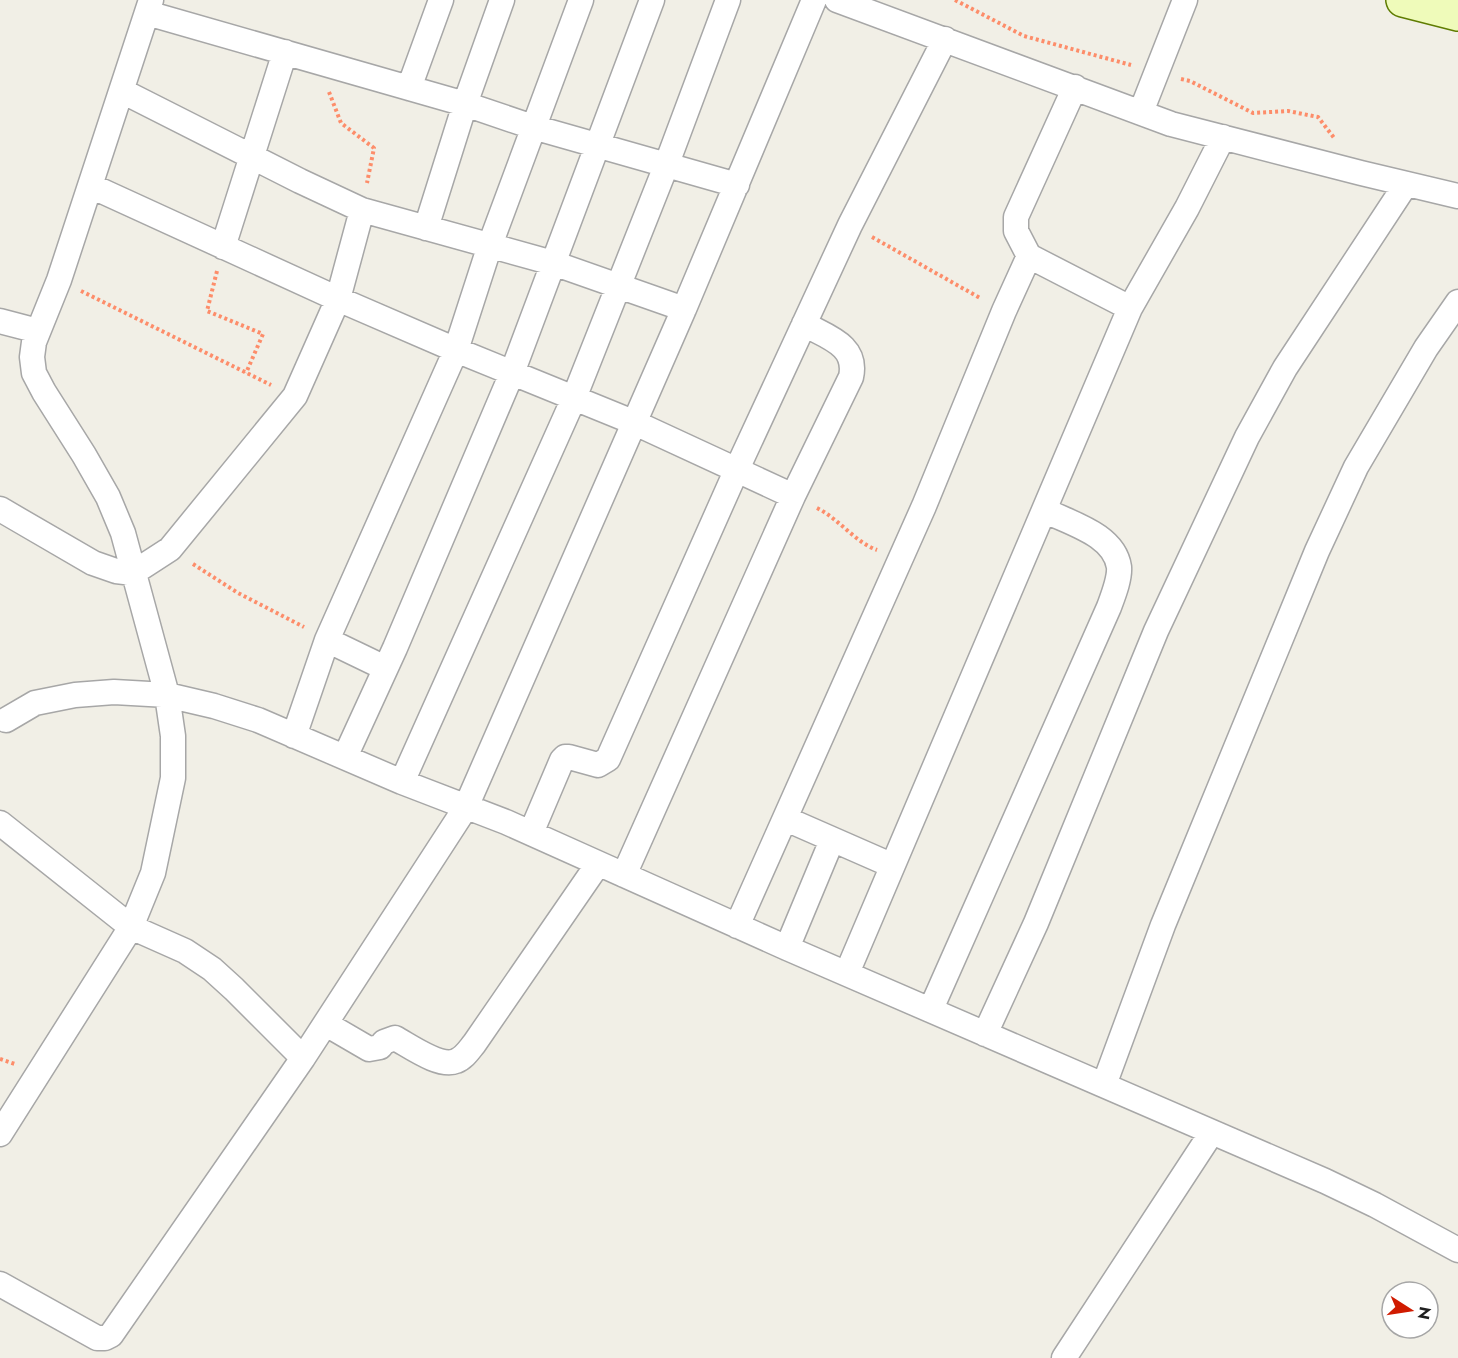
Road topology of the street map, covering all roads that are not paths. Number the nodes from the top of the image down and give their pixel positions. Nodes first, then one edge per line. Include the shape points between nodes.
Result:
1 (441, 0) edge
2 (502, 0) edge
3 (581, 0) edge
4 (652, 0) edge
5 (728, 0) edge
6 (814, 0) edge
7 (837, 0) edge
8 (1185, 0) edge
9 (1403, 0) edge
10 (149, 6) edge
11 (1458, 14) edge
12 (945, 39) junction
13 (285, 52) junction
14 (1075, 87) junction
15 (410, 88) junction
16 (122, 91) junction
17 (465, 104) junction
18 (1141, 112) junction
19 (533, 127) junction
20 (1223, 137) junction
21 (597, 146) junction
22 (252, 157) junction
23 (666, 166) junction
24 (1406, 184) junction
25 (737, 185) junction
26 (91, 186) junction
27 (1458, 196) edge
28 (362, 210) junction
29 (426, 228) junction
30 (490, 244) junction
31 (223, 248) junction
32 (1029, 256) junction
33 (553, 263) junction
34 (618, 287) junction
35 (338, 299) junction
36 (1458, 302) edge
37 (1130, 308) junction
38 (684, 309) junction
39 (0, 321) edge
40 (804, 324) junction
41 (38, 331) junction
42 (456, 350) junction
43 (512, 373) junction
44 (574, 398) junction
45 (633, 422) junction
46 (737, 469) junction
47 (793, 496) junction
48 (0, 509) edge
49 (1044, 510) junction
50 (133, 573) junction
51 (327, 640) junction
52 (385, 668) junction
53 (166, 695) junction
54 (2, 721) edge
55 (294, 736) junction
56 (345, 757) junction
57 (402, 782) junction
58 (466, 807) junction
59 (786, 819) junction
60 (0, 823) edge
61 (531, 833) junction
62 (832, 840) junction
63 (598, 864) junction
64 (891, 865) junction
65 (624, 875) junction
66 (737, 926) junction
67 (131, 927) junction
68 (786, 948) junction
69 (847, 973) junction
70 (931, 1009) junction
71 (326, 1024) junction
72 (985, 1034) junction
73 (303, 1058) junction
74 (1104, 1085) junction
75 (1212, 1132) junction
76 (0, 1134) edge
77 (1458, 1250) edge
78 (0, 1284) edge
79 (1064, 1358) edge

1 - 15 street
2 - 17 street
3 - 19 street
4 - 21 street
5 - 23 street
6 - 25 street
7 - 12 street
8 - 18 street
9 - 11 street
10 - 13 street
10 - 16 street
12 - 14 street
12 - 40 street
13 - 15 street
13 - 22 street
14 - 18 street
14 - 32 street via 1016,217 1016,231
15 - 17 street
16 - 22 street
16 - 26 street
17 - 19 street
17 - 29 street
18 - 20 street
19 - 21 street
19 - 30 street
20 - 24 street
20 - 37 street
21 - 23 street
21 - 33 street
22 - 28 street
22 - 31 street
23 - 25 street
23 - 34 street
24 - 27 street
24 - 72 street via 1285,368 1247,436 1156,631 1036,923
25 - 38 street
26 - 31 street
26 - 41 street
28 - 29 street
28 - 35 street
29 - 30 street
30 - 33 street
30 - 42 street
31 - 35 street
32 - 37 street
32 - 59 street
33 - 34 street
33 - 43 street
34 - 38 street
34 - 44 street
35 - 42 street
35 - 50 street via 295,396 170,549
36 - 74 street via 1426,348 1356,467 1317,551 1163,925
37 - 49 street
38 - 45 street
39 - 41 street
40 - 46 street
40 - 47 street via 847,350 853,369
41 - 50 street via 32,357 34,373 108,497
42 - 43 street
42 - 51 street
43 - 44 street
43 - 52 street
44 - 45 street
44 - 57 street
45 - 46 street
45 - 58 street
46 - 47 street
46 - 61 street via 608,759 598,765 569,757 562,760
47 - 65 street
48 - 50 street via 93,563
49 - 64 street
49 - 70 street via 1101,538 1114,552 1119,568 1116,584 1109,608
50 - 53 street
51 - 52 street
51 - 55 street
52 - 56 street
53 - 54 street via 75,695 35,704
53 - 55 street via 258,720
53 - 67 street via 173,736 173,778 153,873
55 - 56 street
56 - 57 street
57 - 58 street
58 - 61 street
58 - 71 street
59 - 62 street
59 - 66 street
60 - 67 street
61 - 63 street
62 - 64 street
62 - 68 street
63 - 65 street
63 - 71 street via 474,1044 457,1061 439,1061 395,1038 369,1049
64 - 69 street
65 - 66 street
66 - 68 street
67 - 73 street via 185,951 212,969
67 - 76 street
68 - 69 street
69 - 70 street
70 - 72 street
71 - 73 street
72 - 74 street
73 - 78 street via 111,1335 97,1338
74 - 75 street
75 - 77 street via 1375,1205
75 - 79 street

